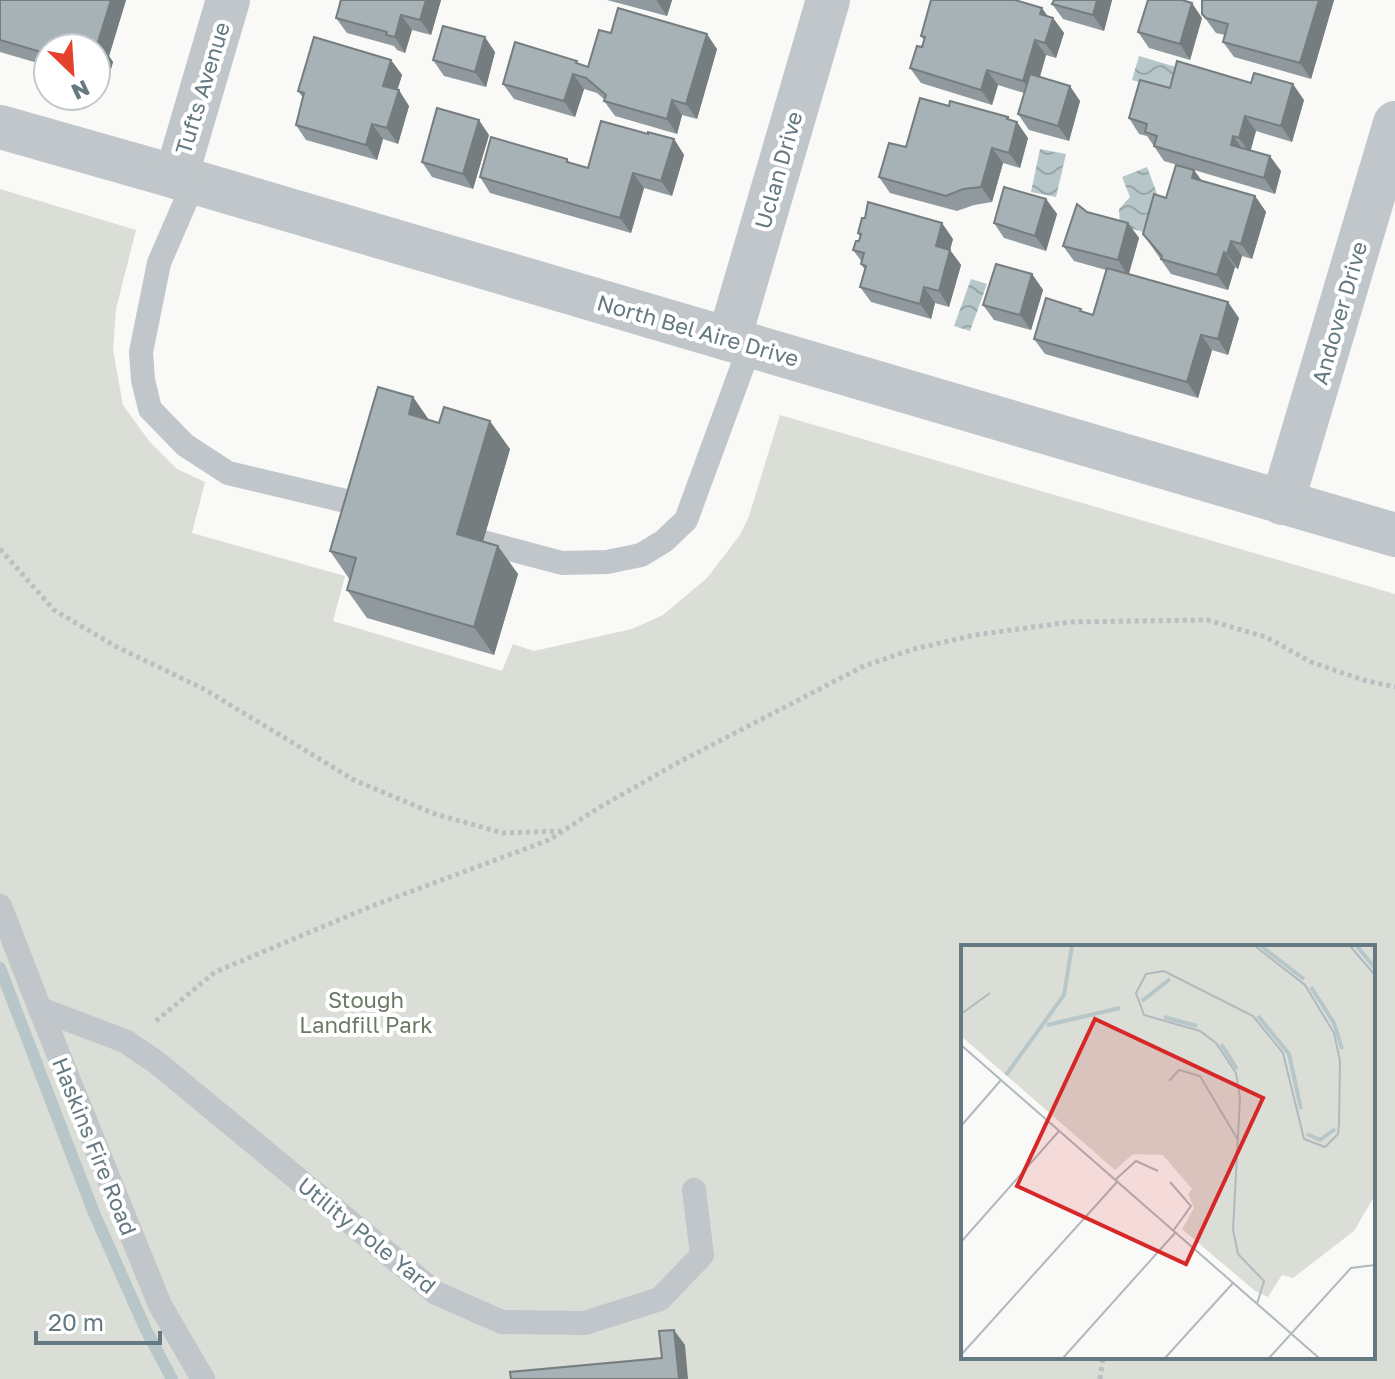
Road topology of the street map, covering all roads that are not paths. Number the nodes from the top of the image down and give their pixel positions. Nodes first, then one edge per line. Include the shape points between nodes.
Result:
1 (228, 0) edge
2 (828, 0) edge
3 (1395, 123) edge
4 (0, 127) edge
5 (185, 179) junction
6 (739, 342) junction
7 (1282, 503) junction
8 (371, 507) edge
9 (1395, 535) edge
10 (483, 542) edge
11 (0, 906) edge
12 (40, 1009) junction
13 (694, 1190) dead end
14 (203, 1379) edge

1 - 5 street, Tufts Avenue
2 - 6 street, Uclan Drive
3 - 7 street, Andover Drive
4 - 5 street, North Bel Aire Drive
5 - 6 street, North Bel Aire Drive
5 - 8 lane via 159,263 141,352 150,409 185,445 228,473
6 - 7 street, North Bel Aire Drive
6 - 10 lane via 686,520 664,541 619,560 562,563
7 - 9 street, North Bel Aire Drive
11 - 12 lane, Haskins Fire Road
12 - 13 lane, Utility Pole Yard via 125,1041 156,1062 436,1293 502,1322 585,1323 660,1299 702,1255
12 - 14 lane, Haskins Fire Road via 160,1305

